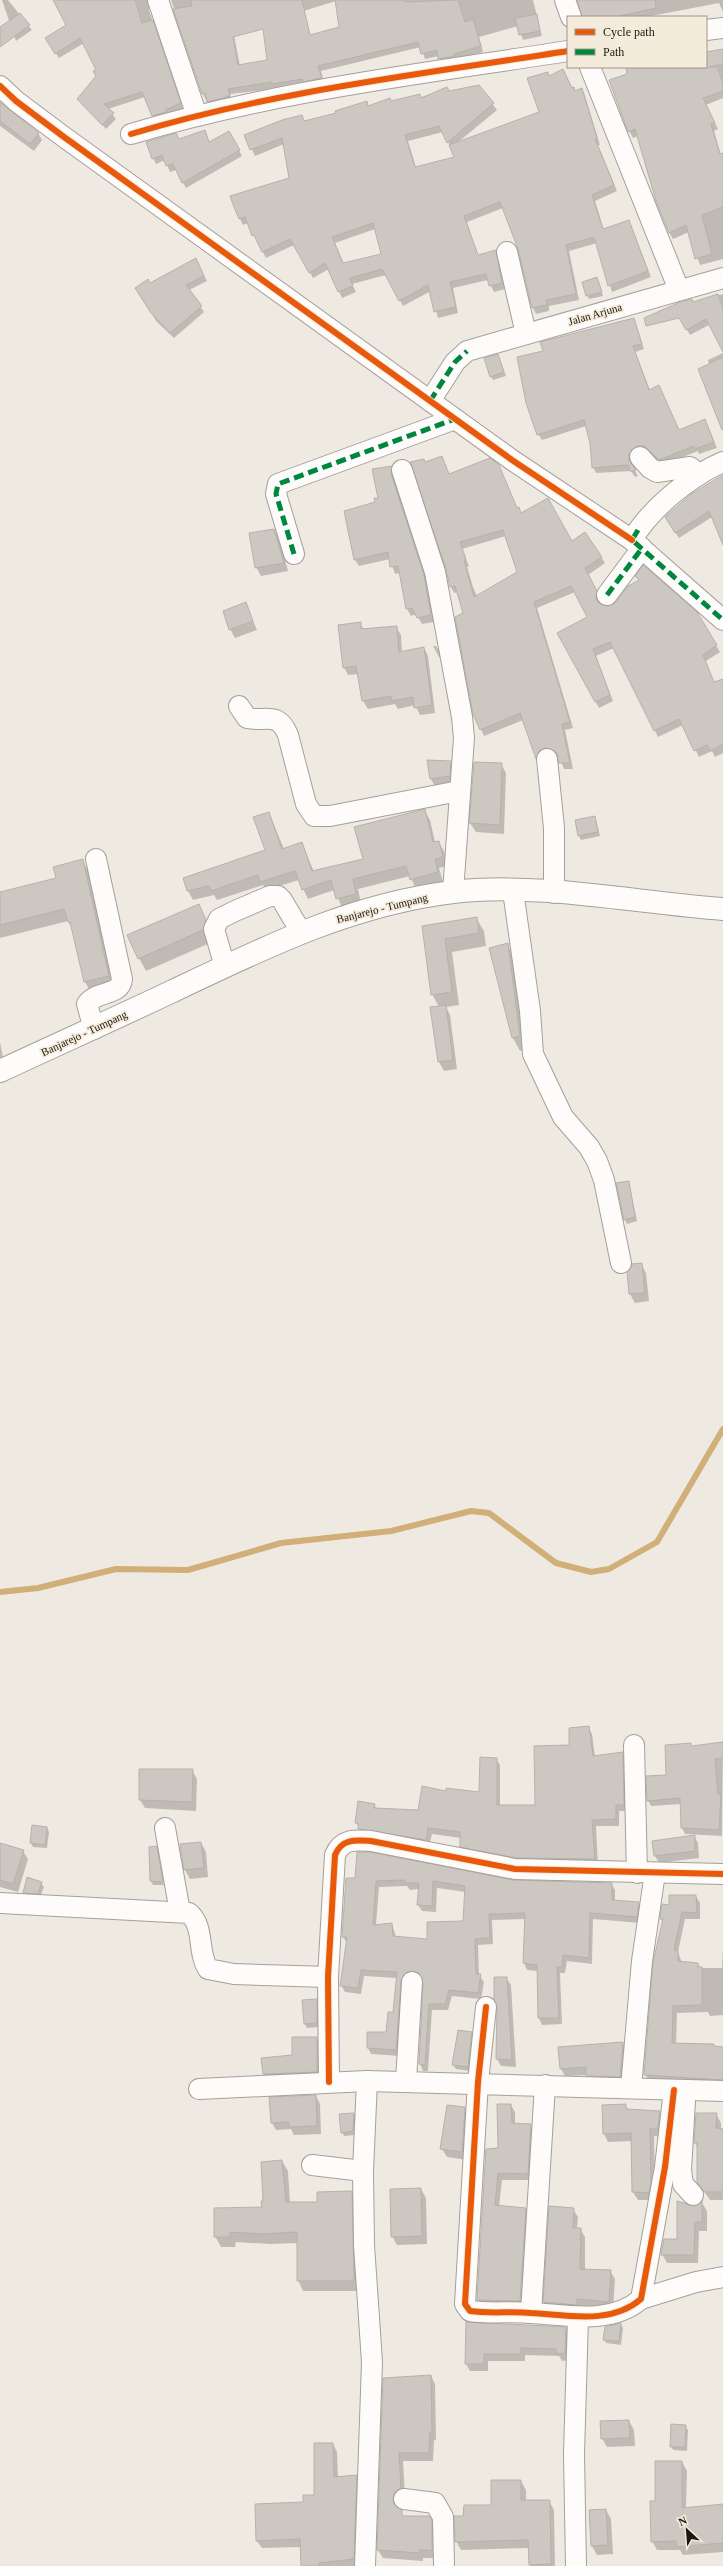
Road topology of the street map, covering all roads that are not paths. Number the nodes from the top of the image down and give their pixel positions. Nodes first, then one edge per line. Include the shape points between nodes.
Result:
1 (158, 0) edge
2 (565, 0) edge
3 (571, 16) edge
4 (723, 28) edge
5 (707, 30) edge
6 (567, 51) edge
7 (590, 68) edge
8 (0, 86) edge
9 (197, 116) junction
10 (131, 134) dead end
11 (507, 252) dead end
12 (723, 278) edge
13 (679, 290) junction
14 (526, 334) junction
15 (431, 399) junction
16 (455, 419) junction
17 (640, 457) dead end
18 (723, 462) edge
19 (402, 470) dead end
20 (699, 475) junction
21 (637, 539) junction
22 (294, 554) dead end
23 (607, 595) dead end
24 (723, 620) edge
25 (239, 706) dead end
26 (547, 759) dead end
27 (459, 791) junction
28 (96, 859) dead end
29 (513, 891) junction
30 (453, 892) junction
31 (554, 892) junction
32 (723, 909) edge
33 (301, 932) junction
34 (225, 967) junction
35 (94, 1029) junction
36 (0, 1071) edge
37 (621, 1262) dead end
38 (634, 1745) dead end
39 (165, 1828) dead end
40 (646, 1873) junction
41 (723, 1874) edge
42 (0, 1903) edge
43 (180, 1912) junction
44 (328, 1977) junction
45 (412, 1982) dead end
46 (486, 2006) dead end
47 (367, 2081) junction
48 (406, 2081) junction
49 (329, 2082) junction
50 (478, 2082) junction
51 (545, 2085) junction
52 (631, 2088) junction
53 (199, 2089) dead end
54 (680, 2091) junction
55 (723, 2091) edge
56 (312, 2165) dead end
57 (363, 2171) junction
58 (693, 2195) dead end
59 (723, 2277) edge
60 (641, 2299) junction
61 (531, 2313) junction
62 (578, 2317) junction
63 (404, 2499) dead end
64 (365, 2566) edge
65 (444, 2566) edge
66 (576, 2566) edge

1 - 9 street
2 - 3 street
4 - 5 street
6 - 9 street via 276,97
7 - 13 street
8 - 15 street via 64,137
9 - 10 street
11 - 14 street
12 - 13 street, Jalan Arjuna
13 - 14 street, Jalan Arjuna
14 - 15 street, Jalan Arjuna via 460,355
15 - 16 street
16 - 21 street via 512,460
16 - 22 street via 278,484 276,494
17 - 20 street via 657,472 690,467
18 - 20 street
19 - 27 street via 435,572 458,696 464,738
20 - 21 street via 652,513
21 - 23 street
21 - 24 street
25 - 27 street via 247,718 274,719 283,725 288,735 306,807 314,816 330,816
26 - 31 street via 554,828
27 - 30 street
28 - 35 street via 122,978 119,987 92,999 87,1004
29 - 30 main road, Banjarejo - Tumpang
29 - 31 main road, Banjarejo - Tumpang
29 - 37 street via 530,1011 533,1054 563,1117 586,1143 597,1161 604,1180
30 - 33 main road, Banjarejo - Tumpang via 372,908
31 - 32 main road, Banjarejo - Tumpang
33 - 34 main road, Banjarejo - Tumpang
33 - 34 street via 278,896 270,896 235,911 219,919 214,929
34 - 35 main road, Banjarejo - Tumpang
35 - 36 main road, Banjarejo - Tumpang
38 - 40 street
39 - 43 street
40 - 41 street
40 - 44 street via 515,1869 371,1840 347,1841 341,1844 335,1854
40 - 52 street via 642,1961
42 - 43 street
43 - 44 street via 189,1913 197,1922 202,1956 208,1969 234,1974
44 - 49 street
45 - 48 street
46 - 50 street
47 - 48 street
47 - 49 street
47 - 57 street
48 - 50 street
49 - 53 street
50 - 51 street
50 - 61 street via 465,2304 474,2312
51 - 52 street
51 - 61 street
52 - 54 street
54 - 55 street
54 - 58 street via 681,2170 683,2184
54 - 60 street
56 - 57 street
57 - 64 street via 364,2245 372,2362
59 - 60 street via 696,2282
60 - 62 street via 630,2309 619,2313
61 - 62 street
62 - 66 street via 574,2454
63 - 65 street via 435,2503 440,2509 443,2517

